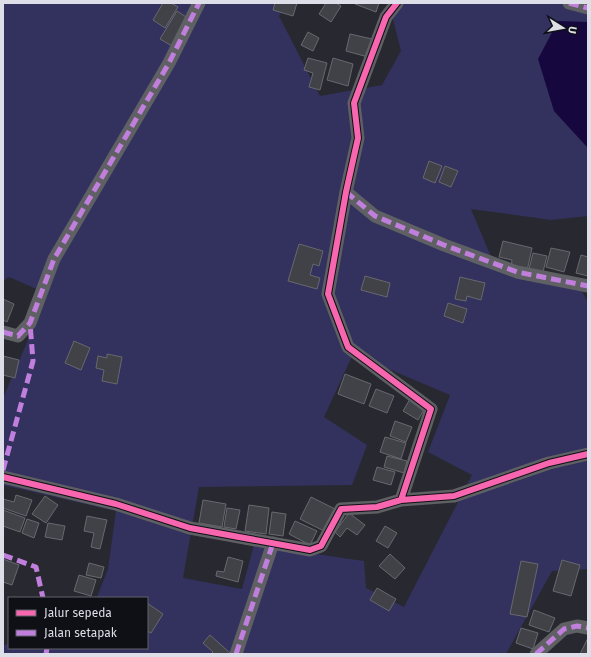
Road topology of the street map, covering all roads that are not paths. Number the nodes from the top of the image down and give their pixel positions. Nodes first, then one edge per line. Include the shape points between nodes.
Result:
1 (199, 3) edge
2 (397, 3) edge
3 (569, 3) edge
4 (588, 8) edge
5 (346, 192) junction
6 (588, 286) edge
7 (3, 332) edge
8 (588, 454) edge
9 (3, 477) edge
10 (402, 500) junction
11 (273, 543) junction
12 (588, 628) edge
13 (236, 654) edge
14 (536, 654) edge

1 - 7 street via 169,62 54,260 30,323 18,336
2 - 5 street via 386,17 354,103 358,138
3 - 4 street
5 - 6 street via 375,216 444,245 517,272
5 - 10 street via 328,294 348,347 431,409
8 - 10 street via 548,463 454,496
9 - 11 street via 116,504 190,528
10 - 11 street via 377,507 341,509 320,546 310,550
11 - 13 street
12 - 14 street via 577,626 564,629

